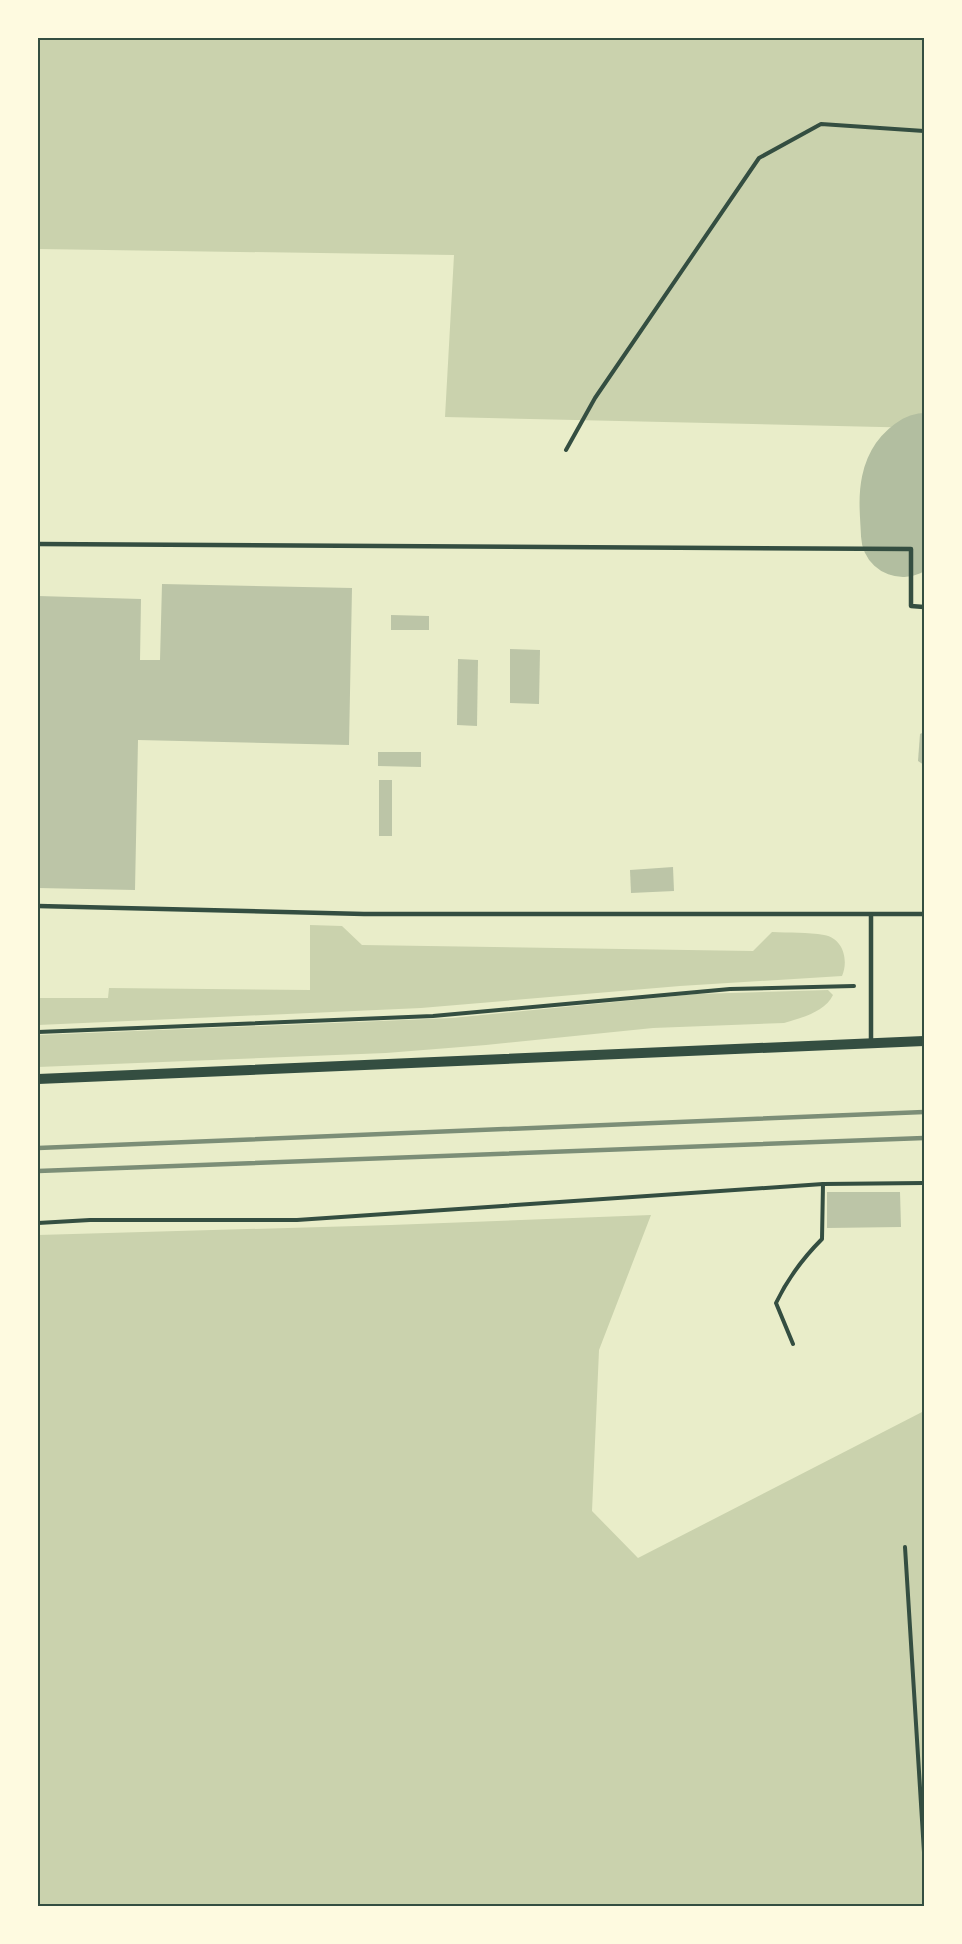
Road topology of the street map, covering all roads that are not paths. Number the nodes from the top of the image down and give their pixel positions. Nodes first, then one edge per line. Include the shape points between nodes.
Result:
1 (38, 544) edge
2 (924, 607) edge
3 (38, 906) edge
4 (924, 914) edge
5 (871, 915) junction
6 (924, 1041) edge
7 (871, 1042) junction
8 (38, 1079) edge

1 - 2 lane via 911,549 911,606
3 - 5 lane via 311,913
4 - 5 lane
5 - 7 lane
6 - 7 street
7 - 8 street

